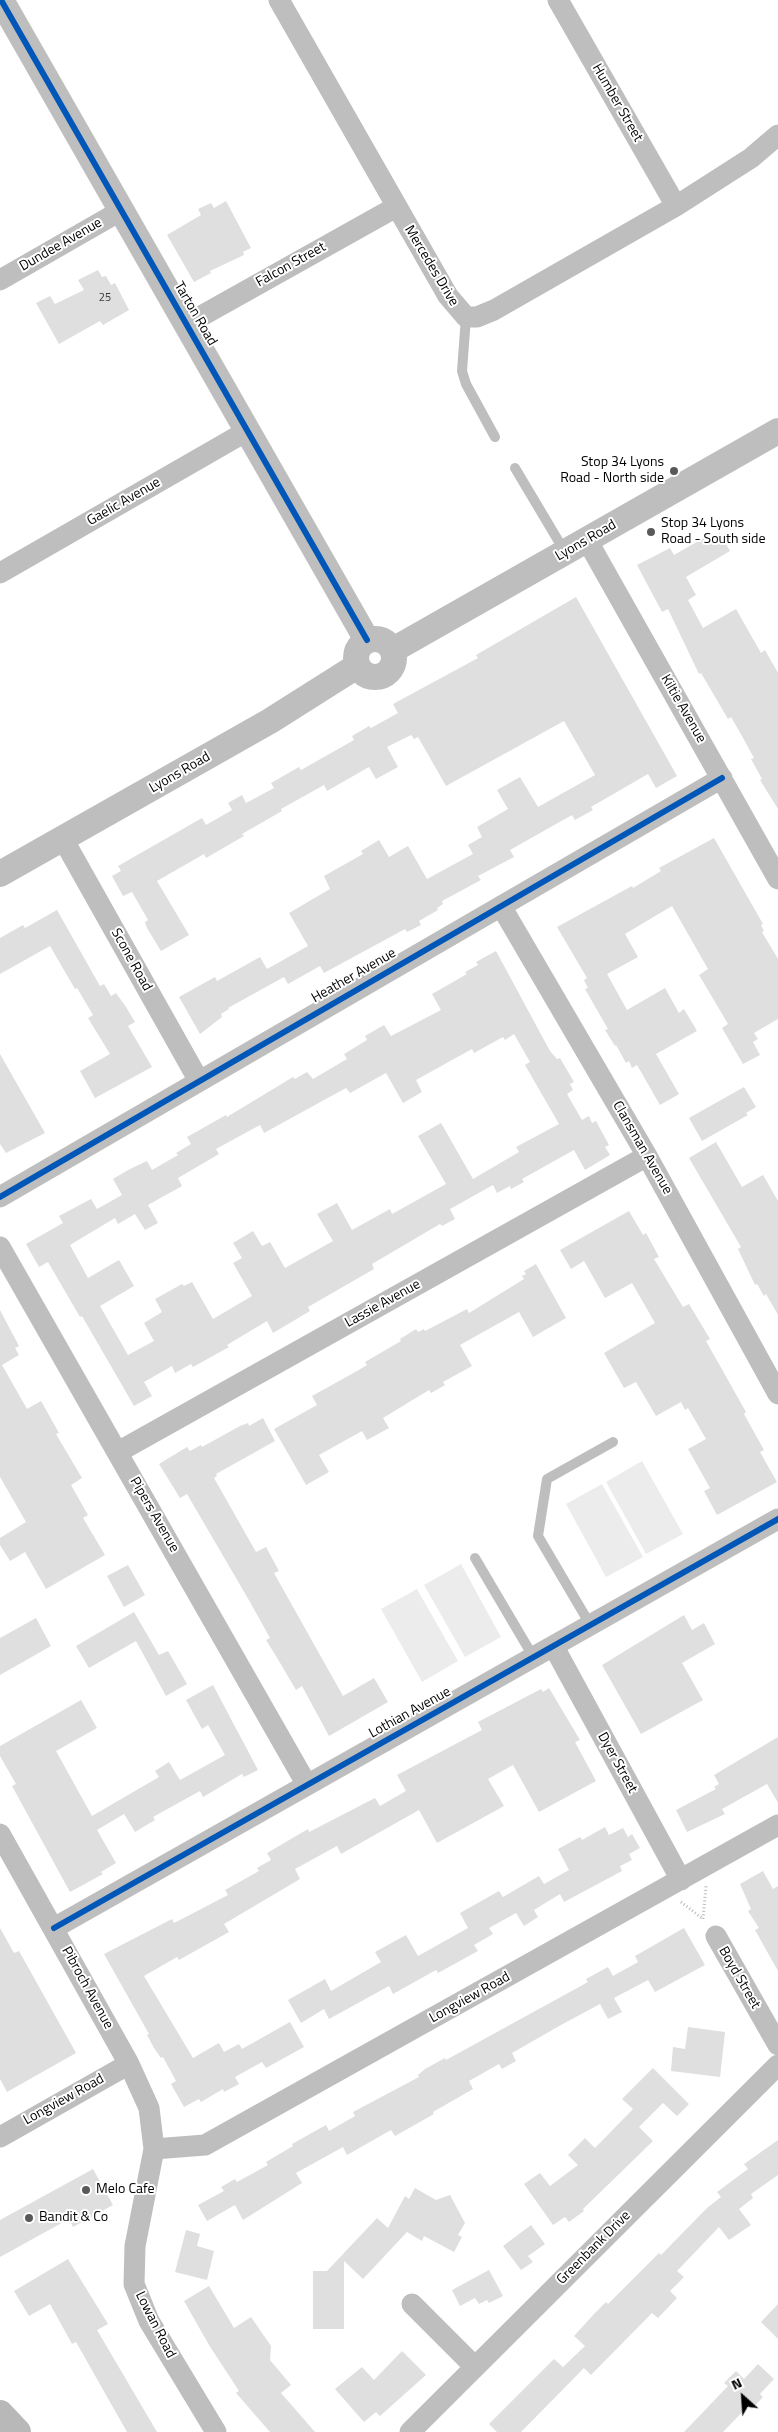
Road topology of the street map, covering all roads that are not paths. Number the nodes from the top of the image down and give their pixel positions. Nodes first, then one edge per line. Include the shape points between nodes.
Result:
1 (1, 0) edge
2 (279, 0) edge
3 (558, 0) edge
4 (778, 135) edge
5 (676, 206) junction
6 (396, 207) junction
7 (122, 210) junction
8 (0, 280) edge
9 (466, 317) junction
10 (187, 324) junction
11 (778, 430) edge
12 (247, 431) junction
13 (495, 437) dead end
14 (515, 468) dead end
15 (576, 546) junction
16 (0, 573) edge
17 (367, 640) junction
18 (393, 650) junction
19 (357, 666) junction
20 (722, 778) junction
21 (63, 839) junction
22 (0, 874) edge
23 (778, 880) edge
24 (502, 906) junction
25 (199, 1081) junction
26 (647, 1156) junction
27 (0, 1197) edge
28 (0, 1247) edge
29 (778, 1394) edge
30 (613, 1442) dead end
31 (118, 1452) junction
32 (778, 1519) edge
33 (475, 1558) dead end
34 (590, 1626) junction
35 (554, 1647) junction
36 (534, 1658) junction
37 (307, 1785) junction
38 (778, 1825) edge
39 (0, 1834) edge
40 (688, 1888) junction
41 (54, 1928) junction
42 (716, 1936) dead end
43 (778, 2045) edge
44 (129, 2064) junction
45 (778, 2065) edge
46 (0, 2136) edge
47 (154, 2149) junction
48 (412, 2304) dead end
49 (475, 2367) junction
50 (0, 2414) edge
51 (17, 2432) edge
52 (216, 2432) edge
53 (410, 2432) edge

1 - 7 street, Tarton Road
2 - 6 street, Mercedes Drive
3 - 5 street, Humber Street
4 - 5 street, Mercedes Drive via 751,158
5 - 9 street, Mercedes Drive via 494,310 478,317
6 - 9 street, Mercedes Drive via 448,296
6 - 10 street, Falcon Street
7 - 8 street, Dundee Avenue
7 - 10 street, Tarton Road
9 - 13 lane via 462,371
10 - 12 street, Tarton Road
11 - 15 street, Lyons Road
12 - 16 street, Gaelic Avenue
12 - 17 street, Tarton Road
14 - 15 lane
15 - 18 street, Lyons Road
15 - 20 street, Kiltie Avenue
17 - 18 street via 379,638 390,644
17 - 19 street via 358,648
18 - 19 street via 394,663 380,677 367,675
19 - 21 street, Lyons Road via 270,721
20 - 23 street, Kiltie Avenue
20 - 24 street, Heather Avenue
21 - 22 street, Lyons Road
21 - 25 street, Scone Road
24 - 25 street, Heather Avenue
24 - 26 street, Clansman Avenue
25 - 27 street, Heather Avenue
26 - 29 street, Clansman Avenue
26 - 31 street, Lassie Avenue
28 - 31 street, Pipers Avenue
30 - 34 lane via 547,1479 538,1536
31 - 37 street, Pipers Avenue
32 - 34 street, Lothian Avenue
33 - 36 lane
34 - 35 street, Lothian Avenue
35 - 36 street, Lothian Avenue
35 - 40 street, Dyer Street
36 - 37 street, Lothian Avenue
37 - 41 street, Lothian Avenue
38 - 40 street, Longview Road
39 - 41 street, Pibroch Avenue
40 - 47 street, Longview Road via 205,2145
41 - 44 street, Pibroch Avenue
42 - 43 street, Boyd Street
44 - 46 street, Longview Road
44 - 47 street, Lowan Road via 149,2108
45 - 49 street, Greenbank Drive
47 - 52 street, Lowan Road via 135,2246 134,2284 149,2321
48 - 49 street
49 - 53 street, Greenbank Drive
50 - 51 main road

